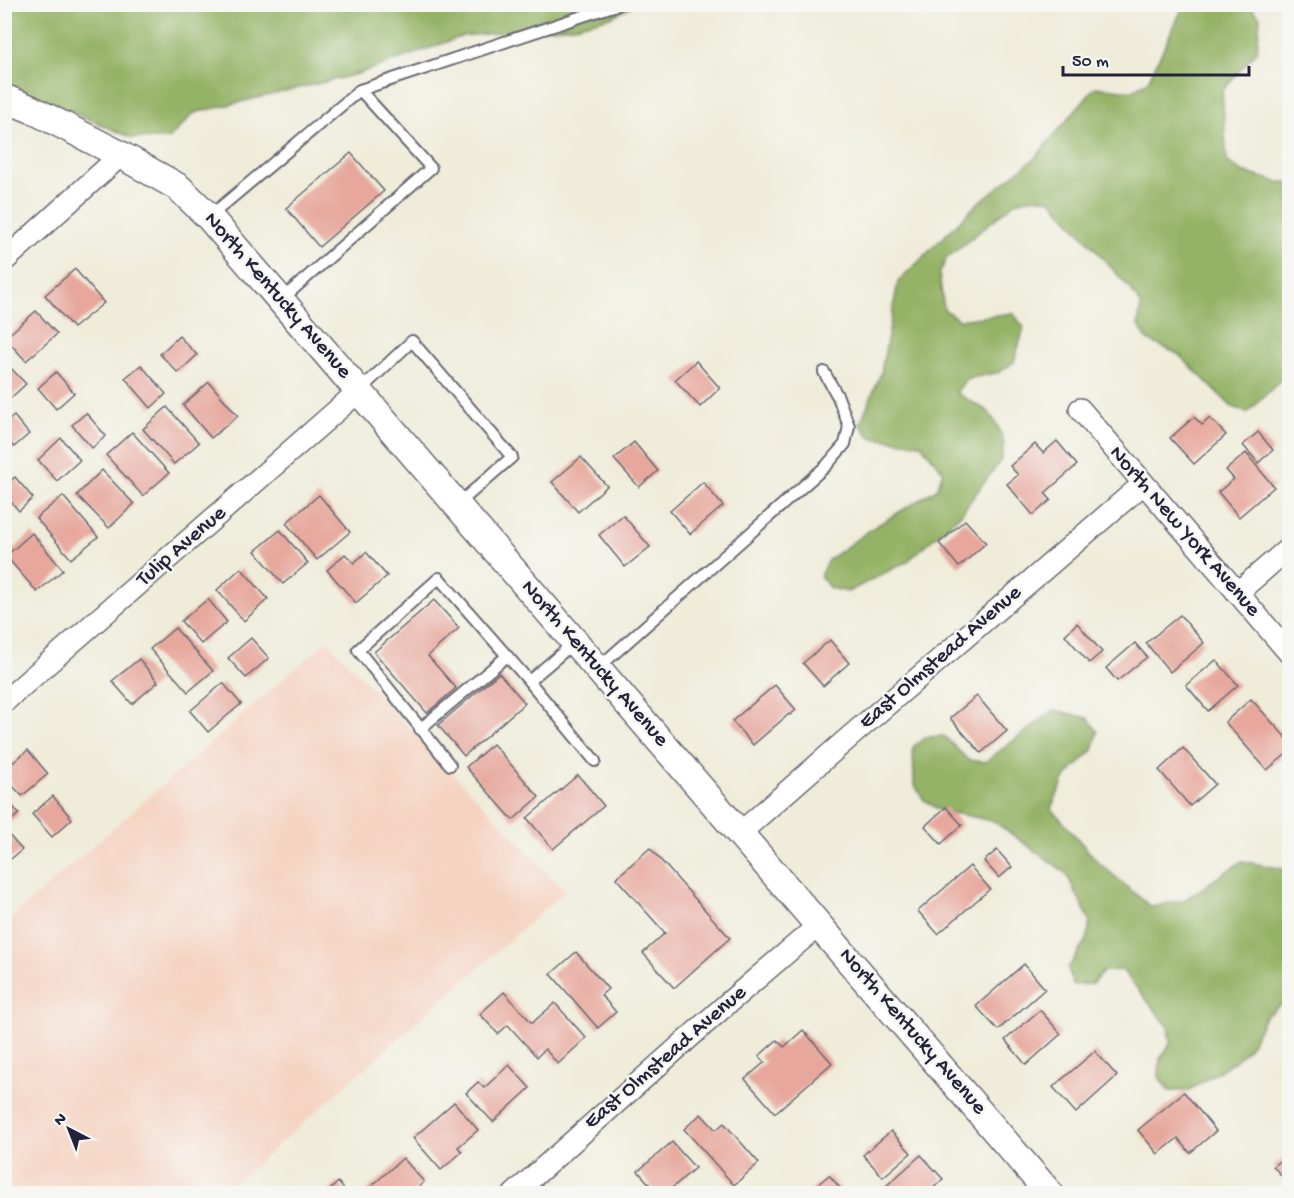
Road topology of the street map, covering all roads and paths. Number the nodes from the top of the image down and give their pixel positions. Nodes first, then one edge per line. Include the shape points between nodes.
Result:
1 (619, 4) edge
2 (360, 90) junction
3 (4, 98) edge
4 (121, 155) junction
5 (208, 217) junction
6 (4, 261) edge
7 (281, 301) junction
8 (825, 372) dead end
9 (359, 391) junction
10 (1080, 409) dead end
11 (1143, 484) junction
12 (457, 505) junction
13 (1290, 547) edge
14 (1237, 592) junction
15 (575, 642) junction
16 (1290, 654) edge
17 (507, 656) junction
18 (598, 668) junction
19 (529, 681) junction
20 (4, 702) edge
21 (420, 729) junction
22 (595, 761) dead end
23 (450, 765) dead end
24 (740, 833) junction
25 (819, 925) junction
26 (514, 1194) edge
27 (1050, 1194) edge

1 - 2 lane
2 - 5 lane
2 - 7 lane via 431,168
3 - 4 street, North Kentucky Avenue
4 - 5 street, North Kentucky Avenue via 178,187
4 - 6 street
5 - 7 street, North Kentucky Avenue
7 - 9 street, North Kentucky Avenue
8 - 18 lane via 849,426 845,444 826,466
9 - 12 street, North Kentucky Avenue
9 - 12 lane via 412,341 512,457
9 - 20 street, Tulip Avenue
10 - 11 street, North New York Avenue
11 - 14 street, North New York Avenue
11 - 24 street, East Olmstead Avenue
12 - 15 street, North Kentucky Avenue
13 - 14 street
14 - 16 street, North New York Avenue
15 - 18 street, North Kentucky Avenue
15 - 19 lane
17 - 19 lane
17 - 21 lane
17 - 21 lane via 439,578 358,650
18 - 24 street, North Kentucky Avenue
19 - 22 lane
21 - 23 lane
24 - 25 street, North Kentucky Avenue
25 - 26 street, East Olmstead Avenue
25 - 27 street, North Kentucky Avenue

